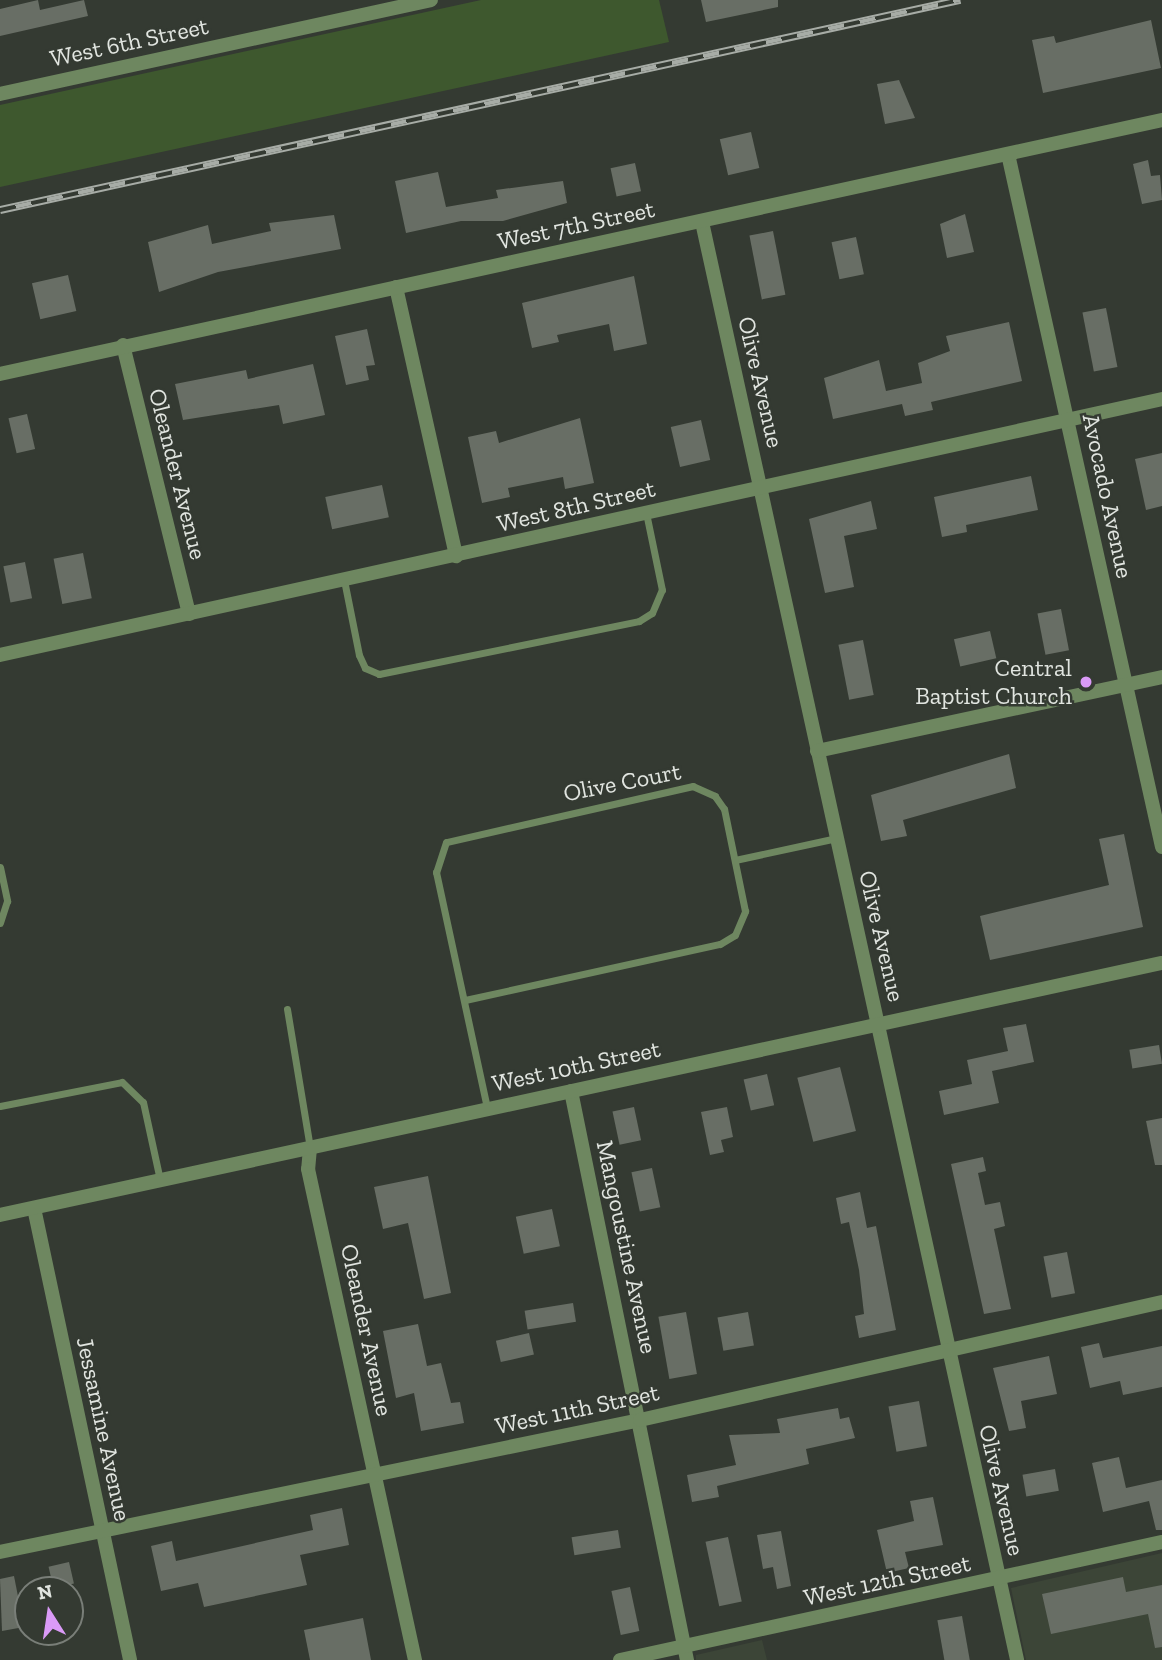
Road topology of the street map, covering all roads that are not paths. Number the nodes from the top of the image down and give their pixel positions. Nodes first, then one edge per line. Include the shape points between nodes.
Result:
1 (431, 0) edge
2 (0, 94) edge
3 (1162, 120) edge
4 (1008, 154) junction
5 (702, 222) junction
6 (396, 287) junction
7 (123, 345) junction
8 (0, 374) edge
9 (1162, 399) edge
10 (1069, 419) junction
11 (762, 487) junction
12 (646, 513) junction
13 (456, 556) junction
14 (344, 580) junction
15 (189, 614) junction
16 (0, 655) edge
17 (1162, 677) edge
18 (1125, 685) junction
19 (817, 751) junction
20 (837, 838) junction
21 (1162, 847) edge
22 (735, 860) junction
23 (0, 867) edge
24 (0, 923) edge
25 (1162, 963) edge
26 (465, 1000) junction
27 (287, 1009) dead end
28 (878, 1023) junction
29 (571, 1091) junction
30 (0, 1106) edge
31 (487, 1108) junction
32 (310, 1148) junction
33 (160, 1181) junction
34 (34, 1208) junction
35 (0, 1216) edge
36 (1162, 1302) edge
37 (947, 1350) junction
38 (640, 1420) junction
39 (376, 1473) junction
40 (102, 1529) junction
41 (1162, 1542) edge
42 (0, 1552) edge
43 (999, 1579) junction
44 (686, 1653) edge
45 (130, 1660) edge
46 (415, 1660) edge
47 (620, 1660) edge
48 (1017, 1660) edge

1 - 2 street, West 6th Street
3 - 4 street, West 7th Street
4 - 5 street, West 7th Street
4 - 10 street, Avocado Avenue
5 - 6 street, West 7th Street
5 - 11 street, Olive Avenue
6 - 7 street, West 7th Street
6 - 13 street
7 - 8 street, West 7th Street
7 - 15 street, Oleander Avenue
9 - 10 street, West 8th Street
10 - 11 street, West 8th Street
10 - 18 street, Avocado Avenue
11 - 12 street, West 8th Street
11 - 19 street, Olive Avenue
12 - 13 street, West 8th Street
12 - 14 lane via 662,590 652,613 639,621 379,674 359,655
13 - 14 street, West 8th Street
14 - 15 street, West 8th Street
15 - 16 street, West 8th Street
17 - 18 street
18 - 19 street
18 - 21 street, Avocado Avenue
19 - 20 street, Olive Avenue
20 - 22 lane
20 - 28 street, Olive Avenue
22 - 26 lane, Olive Court via 744,923 720,944
22 - 26 lane, Olive Court via 724,809 693,786 446,842 436,872
23 - 24 lane via 7,901
25 - 28 street, West 10th Street
26 - 31 lane, Olive Court
27 - 32 lane, Oleander Avenue
28 - 29 street, West 10th Street
28 - 37 street, Olive Avenue
29 - 31 street, West 10th Street
29 - 38 street, Mangoustine Avenue
30 - 33 lane via 122,1083 143,1102
31 - 32 street, West 10th Street
32 - 33 street, West 10th Street
32 - 39 street, Oleander Avenue via 308,1169
33 - 34 street, West 10th Street
34 - 35 street, West 10th Street
34 - 40 street, Jessamine Avenue
36 - 37 street, West 11th Street
37 - 38 street, West 11th Street
37 - 43 street, Olive Avenue
38 - 39 street, West 11th Street
38 - 44 street, Mangoustine Avenue
39 - 40 street, West 11th Street
39 - 46 street, Oleander Avenue
40 - 42 street, West 11th Street
40 - 45 street, Jessamine Avenue
41 - 43 street, West 12th Street
43 - 44 street, West 12th Street
43 - 48 street, Olive Avenue
44 - 47 street, West 12th Street

